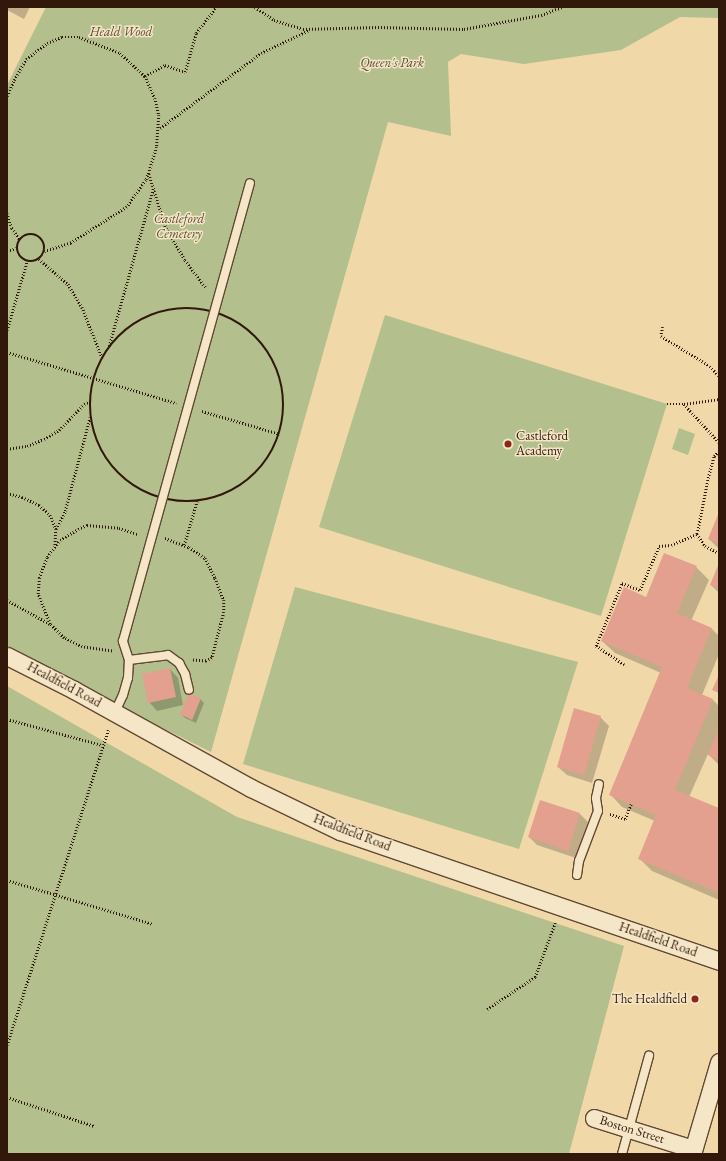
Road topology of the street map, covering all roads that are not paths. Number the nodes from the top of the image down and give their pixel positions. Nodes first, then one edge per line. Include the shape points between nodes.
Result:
1 (250, 183) dead end
2 (7, 656) edge
3 (129, 660) junction
4 (189, 690) dead end
5 (115, 712) junction
6 (599, 784) dead end
7 (577, 875) dead end
8 (719, 961) edge
9 (649, 1056) dead end
10 (718, 1071) edge
11 (594, 1118) dead end
12 (629, 1129) junction
13 (693, 1151) edge
14 (622, 1154) edge

1 - 3 lane via 123,642
2 - 5 street, Healdfield Road
3 - 4 lane via 168,655 179,663
3 - 5 lane via 128,678
5 - 8 street, Healdfield Road via 251,788 340,831
6 - 7 lane via 596,798 598,811 579,861
9 - 12 lane
10 - 13 street
11 - 12 street, Boston Street
12 - 13 street, Boston Street
12 - 14 lane

